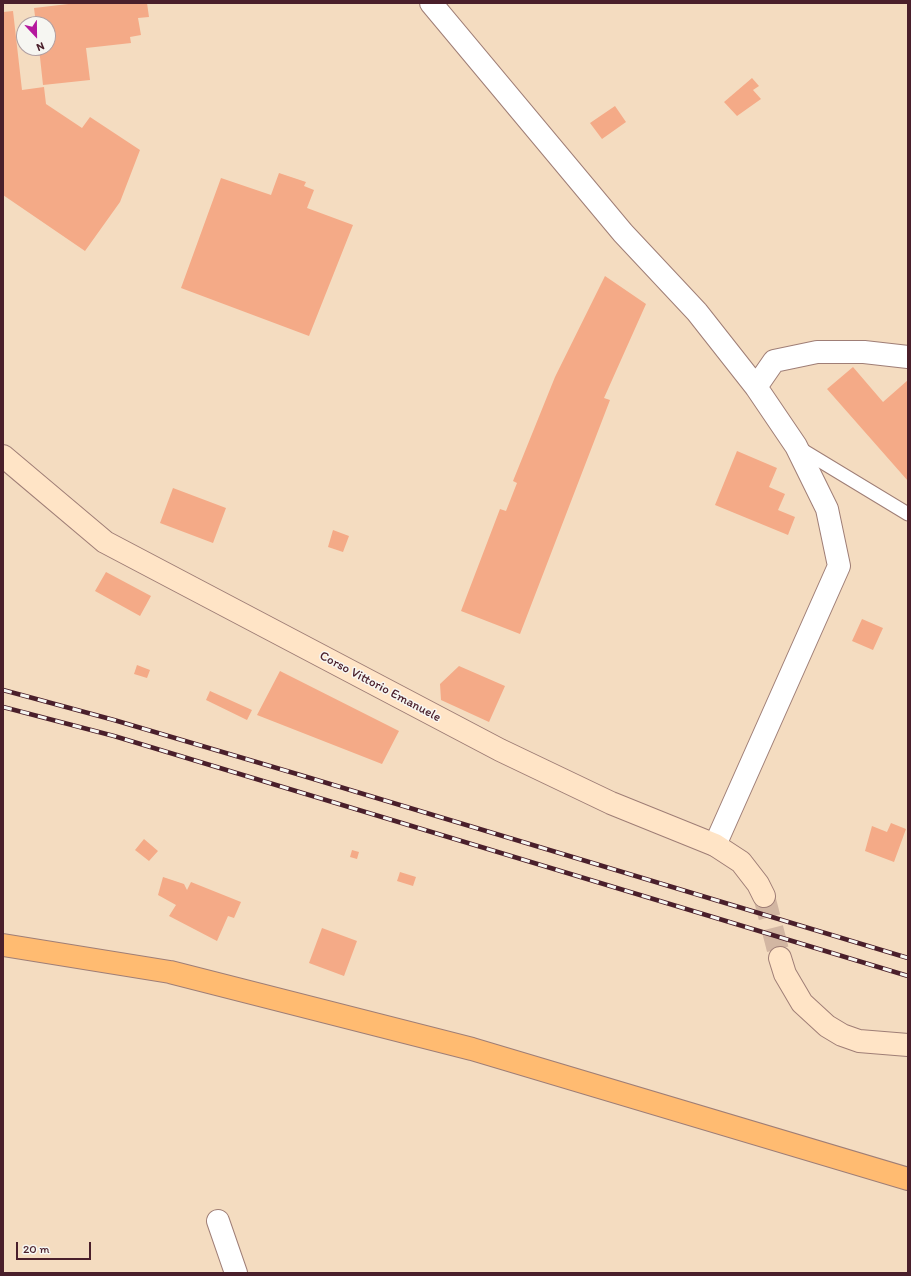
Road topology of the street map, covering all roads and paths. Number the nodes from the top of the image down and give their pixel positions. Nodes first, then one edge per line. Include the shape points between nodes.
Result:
1 (431, 3) edge
2 (908, 357) edge
3 (756, 387) junction
4 (796, 446) junction
5 (3, 456) edge
6 (908, 514) edge
7 (715, 845) junction
8 (764, 896) tunnel mouth
9 (3, 945) edge
10 (780, 958) tunnel mouth
11 (908, 1045) edge
12 (908, 1179) edge
13 (218, 1221) dead end
14 (236, 1273) edge

1 - 3 street via 623,233 697,312
2 - 3 street via 864,352 817,352 774,361
3 - 4 street
4 - 6 lane
4 - 7 street via 827,509 839,566
5 - 7 main road, Corso Vittorio Emanuele via 105,542 500,750 611,803
7 - 8 main road, Corso Vittorio Emanuele via 741,862
9 - 12 main road via 170,972 472,1049
10 - 11 main road via 787,979 802,1003 827,1026 859,1041
13 - 14 street

